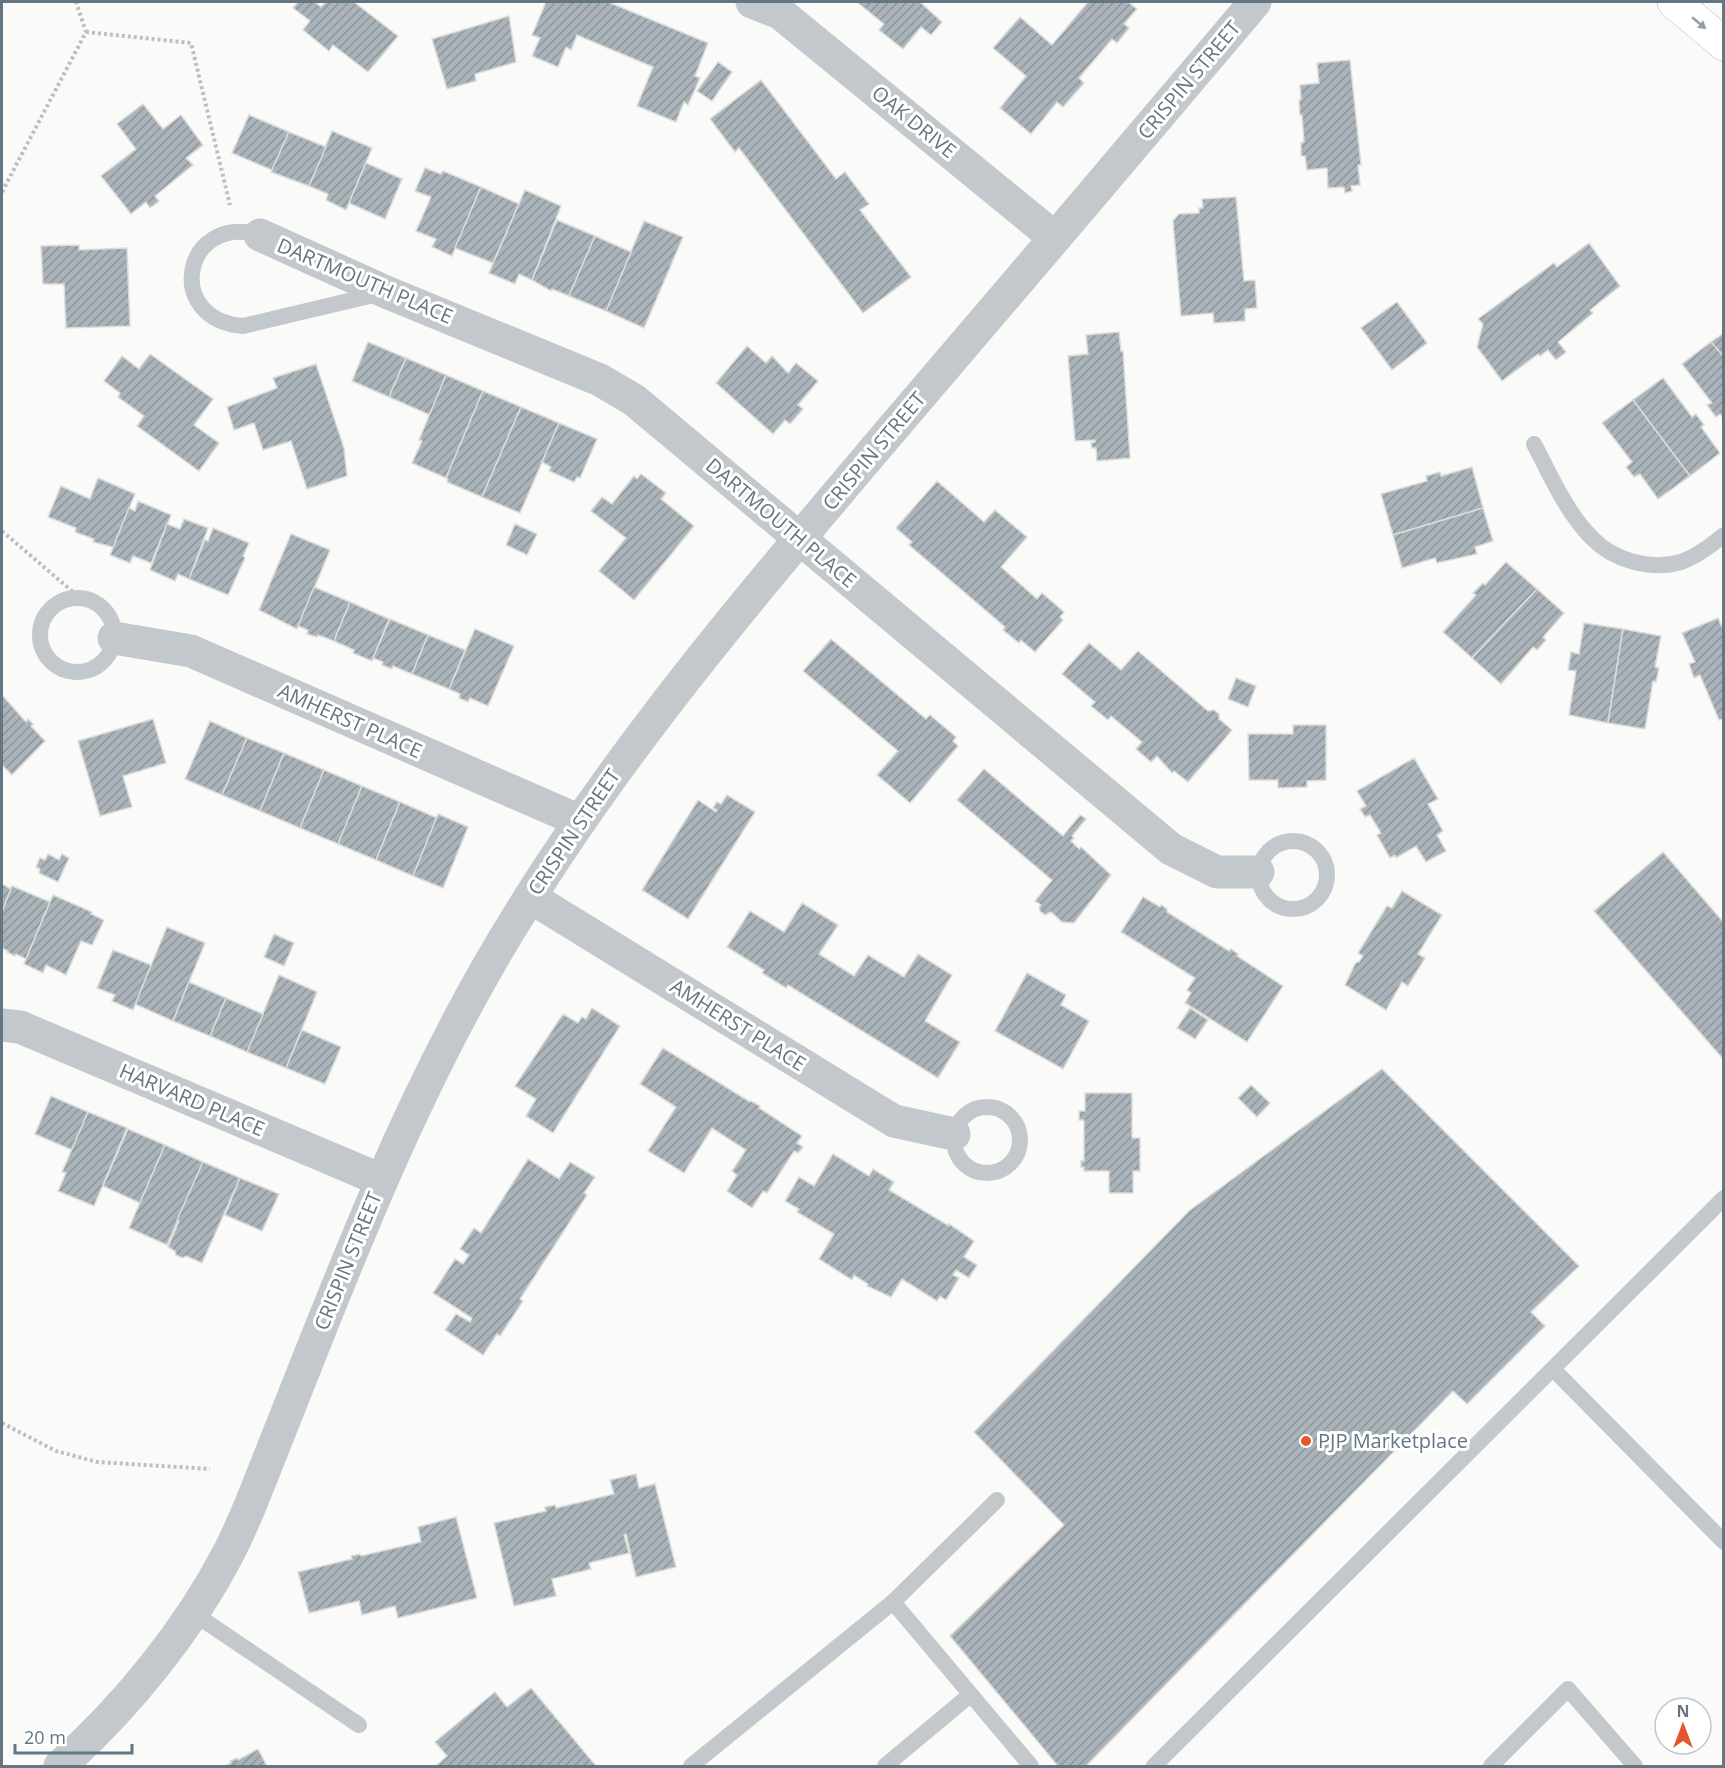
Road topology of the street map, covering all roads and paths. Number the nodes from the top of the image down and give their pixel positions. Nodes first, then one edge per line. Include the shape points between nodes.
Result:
1 (76, 2) edge
2 (1255, 2) edge
3 (1674, 2) edge
4 (766, 4) edge
5 (86, 32) junction
6 (1724, 44) edge
7 (2, 192) edge
8 (248, 234) junction
9 (1055, 238) junction
10 (386, 292) junction
11 (1534, 444) dead end
12 (2, 531) edge
13 (1724, 535) edge
14 (800, 538) junction
15 (80, 598) junction
16 (114, 638) junction
17 (580, 821) junction
18 (1258, 872) junction
19 (530, 897) junction
20 (2, 1025) edge
21 (954, 1134) junction
22 (381, 1180) junction
23 (1724, 1198) edge
24 (1552, 1369) junction
25 (2, 1423) edge
26 (210, 1469) dead end
27 (997, 1500) dead end
28 (1724, 1542) edge
29 (893, 1602) junction
30 (193, 1613) junction
31 (970, 1695) junction
32 (359, 1725) dead end
33 (60, 1767) edge
34 (691, 1767) edge
35 (885, 1767) edge
36 (1031, 1767) edge
37 (1154, 1767) edge
38 (1491, 1767) edge
39 (1635, 1767) edge

1 - 5 path
2 - 9 street, CRISPIN STREET
3 -> 6 main road
4 - 9 street, OAK DRIVE
5 - 7 path
5 - 8 path via 190,43
8 - 10 street, DARTMOUTH PLACE
8 - 10 lane via 229,232 214,238 194,262 194,293 201,308 220,322 243,326
9 - 14 street, CRISPIN STREET
10 - 14 street, DARTMOUTH PLACE via 600,380 634,400
11 - 13 lane via 1568,508 1592,538 1616,556 1646,565 1679,562
12 - 15 path
14 - 17 street, CRISPIN STREET via 677,687
14 - 18 street, DARTMOUTH PLACE via 1171,849 1217,872
15 - 16 lane via 106,611 113,623
15 - 16 lane via 66,599 53,606 44,618 40,632 49,659 74,672 89,670 110,652
16 - 17 street, AMHERST PLACE via 190,651
17 - 19 street, CRISPIN STREET
18 - 18 lane via 1266,897 1289,910 1314,902 1327,878 1319,854 1296,841 1270,849
19 - 21 street, AMHERST PLACE via 894,1121
19 - 22 street, CRISPIN STREET via 451,1035
20 - 22 street, HARVARD PLACE via 20,1027
21 - 21 lane via 960,1160 982,1173 996,1173 1008,1167 1020,1145 1015,1120 993,1107 980,1107 968,1113
22 - 30 street, CRISPIN STREET via 250,1506 229,1552
23 - 24 lane
24 - 28 lane
24 - 37 lane
25 - 26 path via 56,1451 97,1462
27 - 29 lane
29 - 31 lane
29 - 34 lane
30 - 32 lane
30 - 33 street, CRISPIN STREET via 95,1735
31 - 35 lane
31 - 36 lane
38 - 39 lane via 1568,1689

